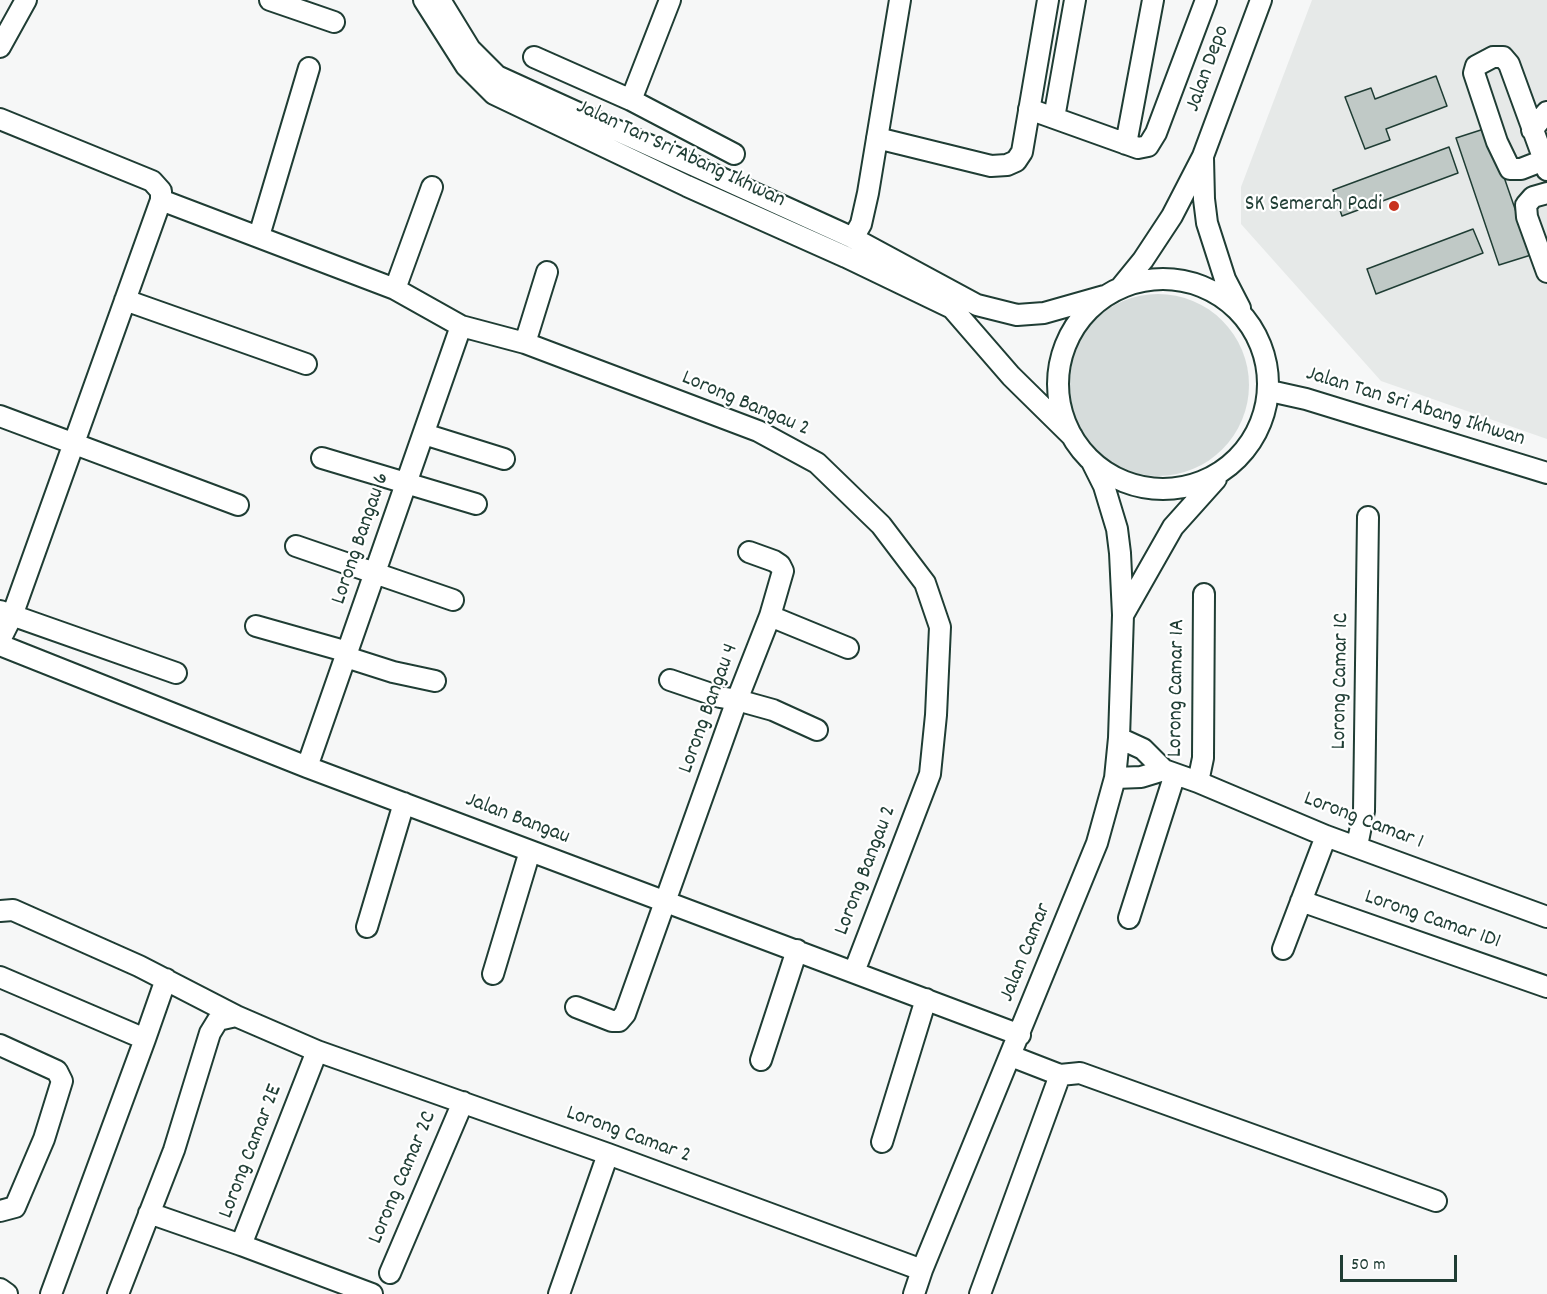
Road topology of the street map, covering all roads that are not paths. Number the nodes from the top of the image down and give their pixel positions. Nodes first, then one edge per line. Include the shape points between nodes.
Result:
1 (26, 0) edge
2 (270, 0) edge
3 (424, 0) edge
4 (440, 0) edge
5 (670, 0) edge
6 (900, 0) edge
7 (1048, 0) edge
8 (1075, 0) edge
9 (1153, 0) edge
10 (1206, 0) edge
11 (1261, 0) edge
12 (334, 22) dead end
13 (0, 47) edge
14 (534, 57) dead end
15 (309, 68) dead end
16 (631, 100) junction
17 (1029, 109) junction
18 (1547, 111) edge
19 (1054, 118) junction
20 (0, 119) edge
21 (1533, 130) junction
22 (878, 138) junction
23 (1126, 144) junction
24 (734, 154) dead end
25 (1203, 156) junction
26 (1545, 165) edge
27 (432, 187) dead end
28 (1547, 193) edge
29 (161, 200) junction
30 (259, 236) junction
31 (853, 238) junction
32 (546, 272) dead end
33 (1547, 272) edge
34 (395, 289) junction
35 (1113, 292) junction
36 (125, 300) junction
37 (956, 302) junction
38 (1241, 311) junction
39 (461, 326) junction
40 (525, 344) junction
41 (306, 364) dead end
42 (1270, 391) junction
43 (0, 416) edge
44 (424, 434) junction
45 (1071, 436) junction
46 (74, 443) junction
47 (322, 458) dead end
48 (504, 459) dead end
49 (1092, 462) junction
50 (1224, 470) junction
51 (1547, 473) edge
52 (406, 483) junction
53 (476, 504) dead end
54 (238, 505) dead end
55 (1368, 517) dead end
56 (296, 546) dead end
57 (749, 552) dead end
58 (375, 573) junction
59 (1204, 594) dead end
60 (453, 600) dead end
61 (6, 614) edge
62 (1123, 615) junction
63 (770, 616) junction
64 (256, 626) dead end
65 (0, 643) edge
66 (848, 648) dead end
67 (347, 655) junction
68 (176, 673) dead end
69 (670, 680) dead end
70 (435, 681) dead end
71 (737, 700) junction
72 (818, 730) dead end
73 (1119, 738) junction
74 (307, 767) junction
75 (1170, 772) junction
76 (1115, 778) junction
77 (1198, 782) junction
78 (404, 803) junction
79 (1326, 836) junction
80 (1357, 846) junction
81 (530, 851) junction
82 (1301, 900) junction
83 (665, 901) junction
84 (0, 911) edge
85 (1547, 917) edge
86 (1129, 918) dead end
87 (367, 927) dead end
88 (1283, 949) dead end
89 (797, 950) junction
90 (854, 972) junction
91 (493, 974) dead end
92 (0, 977) edge
93 (166, 979) junction
94 (1547, 987) edge
95 (926, 999) junction
96 (576, 1007) dead end
97 (236, 1016) junction
98 (1020, 1035) junction
99 (146, 1039) junction
100 (0, 1045) edge
101 (316, 1051) junction
102 (1011, 1056) junction
103 (761, 1060) dead end
104 (1060, 1075) junction
105 (462, 1102) junction
106 (882, 1142) dead end
107 (608, 1154) junction
108 (1436, 1201) dead end
109 (0, 1211) edge
110 (149, 1213) junction
111 (241, 1245) junction
112 (922, 1270) junction
113 (390, 1273) dead end
114 (0, 1289) edge
115 (7, 1294) edge
116 (51, 1294) edge
117 (118, 1294) edge
118 (372, 1294) edge
119 (559, 1294) edge
120 (915, 1294) edge
121 (980, 1294) edge

1 - 13 street
2 - 12 street
3 - 37 street, Jalan Tan Sri Abang Ikhwan via 466,66 494,94 687,186
4 - 31 street, Jalan Tan Sri Abang Ikhwan via 470,49 497,76
5 - 16 street
6 - 22 street
7 - 17 street
8 - 19 street
9 - 23 street
10 - 23 street via 1156,133 1148,146
11 - 25 street, Jalan Depo
14 - 16 street
15 - 30 street
16 - 24 street
17 - 19 street
17 - 22 street via 1022,152 1007,165 991,166
18 - 21 street
19 - 23 street
20 - 29 street via 152,182 160,191
21 - 26 street
21 - 26 street via 1503,57 1493,57 1476,66 1474,74 1510,169
22 - 31 street via 861,224
25 - 35 street via 1172,216 1143,260
25 - 38 street via 1207,223 1225,279
27 - 34 street
28 - 33 street via 1533,197 1526,205
29 - 30 street, Lorong Bangau 2
29 - 36 street
30 - 34 street, Lorong Bangau 2
31 - 37 street, Jalan Tan Sri Abang Ikhwan
32 - 40 street
34 - 39 street, Lorong Bangau 2
35 - 37 street via 1044,313 1017,315
35 - 38 street via 1151,279 1185,281 1212,291
35 - 45 street via 1079,320 1061,359 1060,406
36 - 41 street
36 - 46 street
37 - 45 street via 1011,376
38 - 42 street via 1263,351
39 - 40 street, Lorong Bangau 2
39 - 44 street, Lorong Bangau 6
40 - 90 street, Lorong Bangau 2 via 758,431 817,463 881,525 925,583 939,627 930,774
42 - 50 street via 1256,434
42 - 51 street, Jalan Tan Sri Abang Ikhwan
43 - 46 street
44 - 48 street
44 - 52 street, Lorong Bangau 6
45 - 49 street
46 - 54 street
46 - 61 street
47 - 52 street
49 - 50 street via 1134,486 1163,490 1195,485
49 - 62 street, Jalan Camar via 1117,529
50 - 62 street, Jalan Camar via 1173,527
52 - 53 street
52 - 58 street, Lorong Bangau 6
55 - 80 street, Lorong Camar 1C via 1364,811
56 - 58 street
57 - 63 street, Lorong Bangau 4 via 774,561 783,571
58 - 60 street
58 - 67 street, Lorong Bangau 6
59 - 77 street, Lorong Camar 1A via 1203,758
61 - 65 street
61 - 68 street
62 - 73 street, Jalan Camar
63 - 66 street
63 - 71 street, Lorong Bangau 4
64 - 67 street
65 - 74 street, Jalan Bangau
67 - 70 street via 393,672
67 - 74 street, Lorong Bangau 6
69 - 71 street
71 - 72 street via 773,710
71 - 83 street, Lorong Bangau 4
73 - 75 street, Lorong Camar 1 via 1143,749
73 - 76 street, Jalan Camar
74 - 78 street, Jalan Bangau
75 - 76 street
75 - 77 street, Lorong Camar 1
75 - 86 street
76 - 98 street, Jalan Camar via 1097,843
77 - 79 street, Lorong Camar 1
78 - 81 street, Jalan Bangau
78 - 87 street
79 - 80 street, Lorong Camar 1
79 - 82 street
80 - 85 street, Lorong Camar 1
81 - 83 street, Jalan Bangau
81 - 91 street
82 - 88 street
82 - 94 street, Lorong Camar 1D1
83 - 89 street, Jalan Bangau
83 - 96 street, Lorong Bangau 4 via 625,1014 619,1021 612,1021
84 - 93 street, Lorong Camar 2 via 13,910
89 - 90 street, Jalan Bangau
89 - 103 street
90 - 95 street, Jalan Bangau
92 - 99 street
93 - 97 street, Lorong Camar 2
93 - 99 street
95 - 98 street, Jalan Bangau
95 - 106 street
97 - 101 street, Lorong Camar 2
97 - 110 street via 218,1020 210,1033 174,1150
98 - 102 street, Jalan Camar
99 - 116 street
100 - 109 street via 57,1071 62,1081 44,1139 15,1207
101 - 105 street, Lorong Camar 2
101 - 111 street, Lorong Camar 2E
102 - 104 street
102 - 112 street, Jalan Camar
104 - 108 street via 1080,1073
104 - 121 street
105 - 107 street, Lorong Camar 2
105 - 113 street, Lorong Camar 2C
107 - 112 street, Lorong Camar 2
107 - 119 street
110 - 111 street, Lorong Camar 2E
110 - 117 street
111 - 118 street
112 - 120 street, Jalan Camar
114 - 115 street

